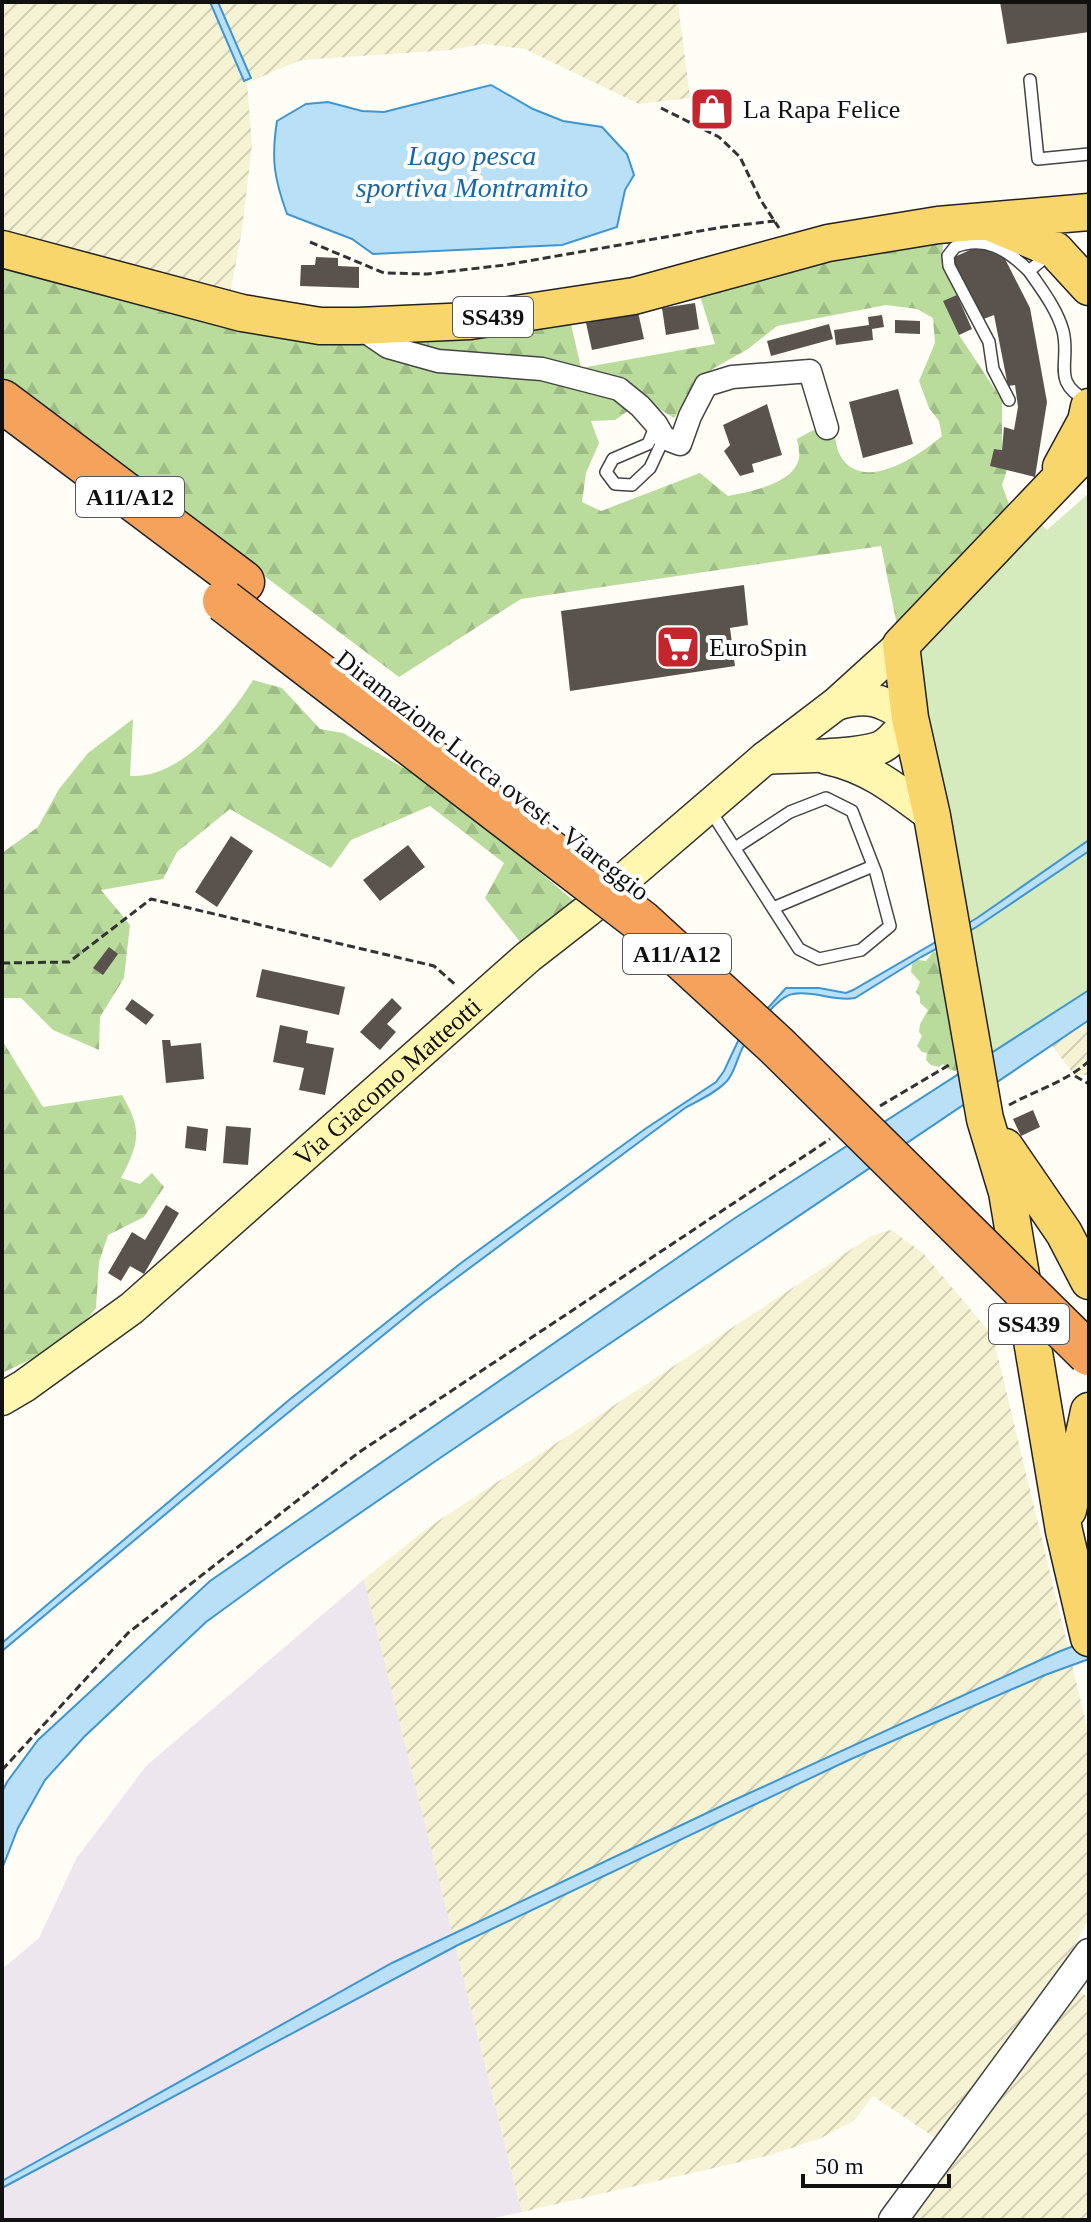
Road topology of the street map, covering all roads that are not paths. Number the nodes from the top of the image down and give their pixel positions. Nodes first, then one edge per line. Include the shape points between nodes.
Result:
1 (1030, 80) dead end
2 (1089, 154) edge
3 (1089, 212) edge
4 (983, 220) junction
5 (2, 249) edge
6 (1042, 260) junction
7 (1089, 287) edge
8 (358, 326) junction
9 (1009, 400) dead end
10 (1089, 404) edge
11 (7, 416) edge
12 (827, 428) dead end
13 (660, 431) junction
14 (1089, 448) edge
15 (1046, 492) junction
16 (234, 591) junction
17 (901, 645) junction
18 (836, 704) junction
19 (910, 718) junction
20 (817, 755) junction
21 (765, 758) junction
22 (708, 807) junction
23 (932, 816) junction
24 (735, 848) junction
25 (873, 866) junction
26 (773, 908) junction
27 (985, 1119) junction
28 (1089, 1281) edge
29 (1089, 1321) edge
30 (1089, 1354) edge
31 (2, 1399) edge
32 (1089, 1411) edge
33 (1074, 1547) edge
34 (1088, 1635) edge
35 (1089, 1953) edge
36 (1078, 1978) edge
37 (893, 2220) edge

1 - 2 lane via 1038,159
3 - 4 main road, SS439
4 - 6 main road, SS439
4 - 8 main road, SS439 via 828,243 636,296 470,321
5 - 8 main road, SS439 via 242,313 320,326
6 - 7 main road, SS439
6 - 9 lane via 979,241 955,247 948,256 989,342 993,369
6 - 10 lane via 1064,334 1064,380
8 - 13 street via 388,347 438,361 542,369 619,389
10 - 15 main road via 1086,421
11 - 16 highway, Diramazione Lucca ovest - Viareggio / A11/A12
12 - 13 street via 810,371 732,377 706,385 680,444
13 - 13 lane via 650,468 632,485 615,484 606,472 613,459 648,444
14 - 15 main road
15 - 17 main road
16 - 29 highway, Diramazione Lucca ovest - Viareggio / A11/A12 via 655,901 793,1025
16 - 30 highway, Diramazione Lucca ovest - Viareggio / A11/A12, bridge via 642,922 777,1046
17 - 18 main road, Via Giacomo Matteotti
17 - 19 main road, SS439
18 - 19 main road via 859,697 885,702
18 - 21 main road, Via Giacomo Matteotti
19 - 20 main road via 880,747
19 - 23 main road, SS439
20 - 21 main road
20 - 23 main road via 853,763
21 - 22 main road, Via Giacomo Matteotti
22 - 24 lane
22 - 31 main road, Via Giacomo Matteotti via 528,957 132,1308
23 - 27 main road, SS439
24 - 25 lane via 790,812 826,798 852,811
24 - 26 lane
25 - 26 lane
25 - 26 lane via 890,926 861,950 819,959 799,949
27 - 28 main road, SS439 via 1064,1233
27 - 33 main road, SS439 via 1007,1192
32 - 33 main road, SS439
33 - 34 main road, SS439
35 - 36 street
36 - 37 street

